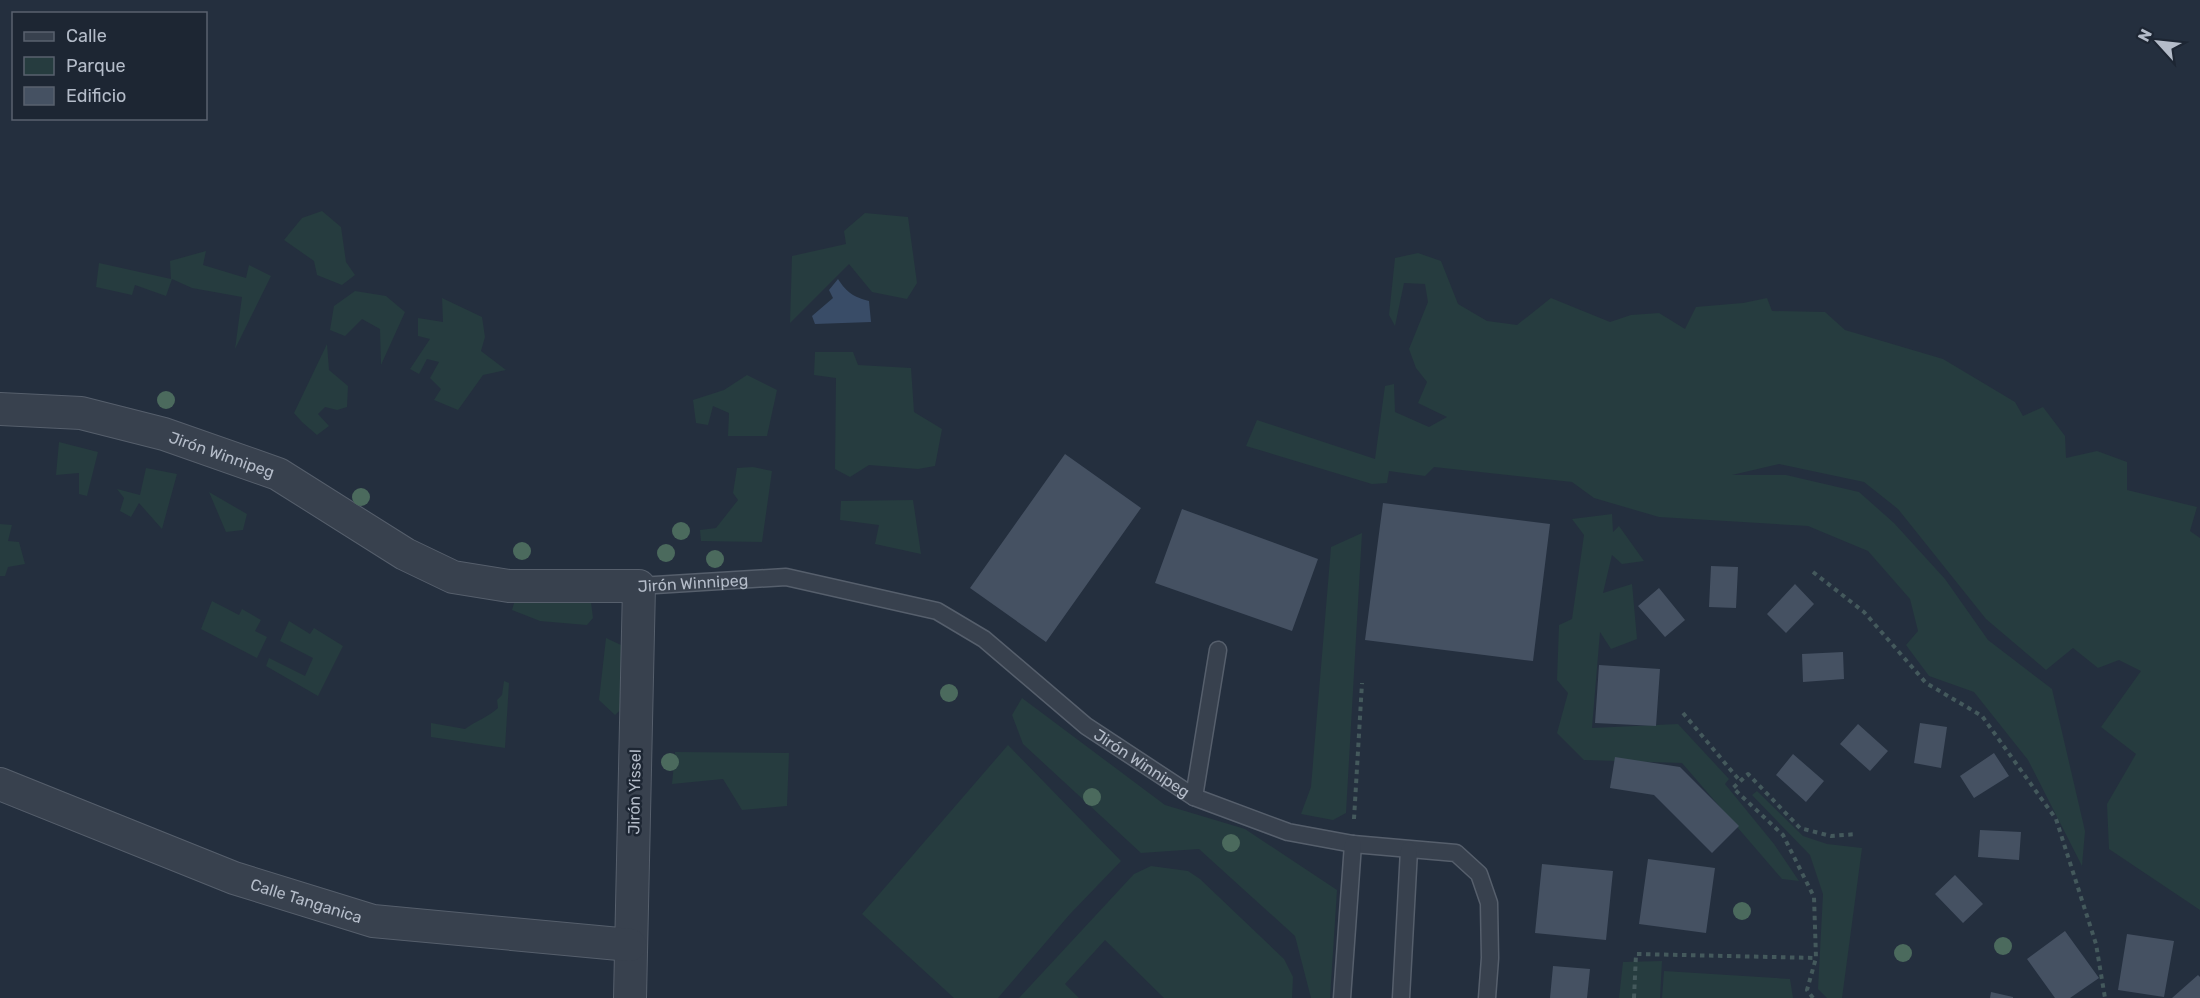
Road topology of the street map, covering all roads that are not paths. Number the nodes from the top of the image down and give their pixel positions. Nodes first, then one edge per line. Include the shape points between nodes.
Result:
1 (0, 409) edge
2 (639, 586) junction
3 (1218, 650) dead end
4 (0, 784) edge
5 (1194, 797) junction
6 (1353, 844) junction
7 (1409, 850) junction
8 (630, 945) junction
9 (630, 998) edge
10 (1342, 998) edge
11 (1401, 998) edge
12 (1487, 998) edge

1 - 2 street, Jirón Winnipeg via 81,413 164,434 278,474 405,554 453,576 509,586
2 - 5 lane, Jirón Winnipeg via 786,577 937,611 984,639 1086,726
2 - 8 street, Jirón Yissel
3 - 5 lane
4 - 8 street, Calle Tanganica via 234,878 373,921
5 - 6 lane, Jirón Winnipeg via 1288,832
6 - 7 lane, Jirón Winnipeg
6 - 10 lane
7 - 11 lane
7 - 12 lane, Jirón Winnipeg via 1456,853 1479,874 1489,903
8 - 9 street, Jirón Yissel

